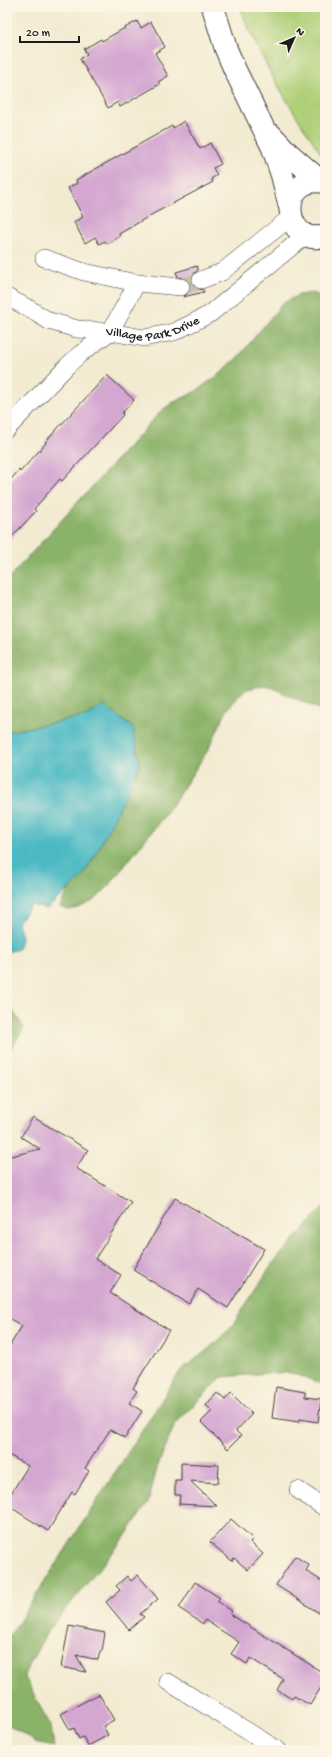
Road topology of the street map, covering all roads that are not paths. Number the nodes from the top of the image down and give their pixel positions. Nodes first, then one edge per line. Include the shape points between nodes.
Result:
1 (213, 7) edge
2 (258, 118) junction
3 (322, 182) edge
4 (290, 212) junction
5 (317, 239) edge
6 (44, 258) dead end
7 (201, 280) tunnel mouth
8 (137, 283) junction
9 (181, 287) tunnel mouth
10 (7, 298) edge
11 (110, 332) junction
12 (7, 429) edge
13 (298, 1490) dead end
14 (325, 1508) edge
15 (168, 1682) dead end
16 (278, 1750) edge

1 - 2 street via 226,49
2 - 3 street via 288,153
2 - 4 street via 273,148
3 - 4 street via 309,182 299,188 293,196
4 - 5 street via 296,226
4 - 7 street via 222,272
5 - 11 street, Village Park Drive via 210,314 174,332 144,338
6 - 8 street via 84,272
8 - 9 street
8 - 11 street
10 - 11 street via 48,321 77,329
11 - 12 street, Village Park Drive via 67,366
13 - 14 street
15 - 16 street

